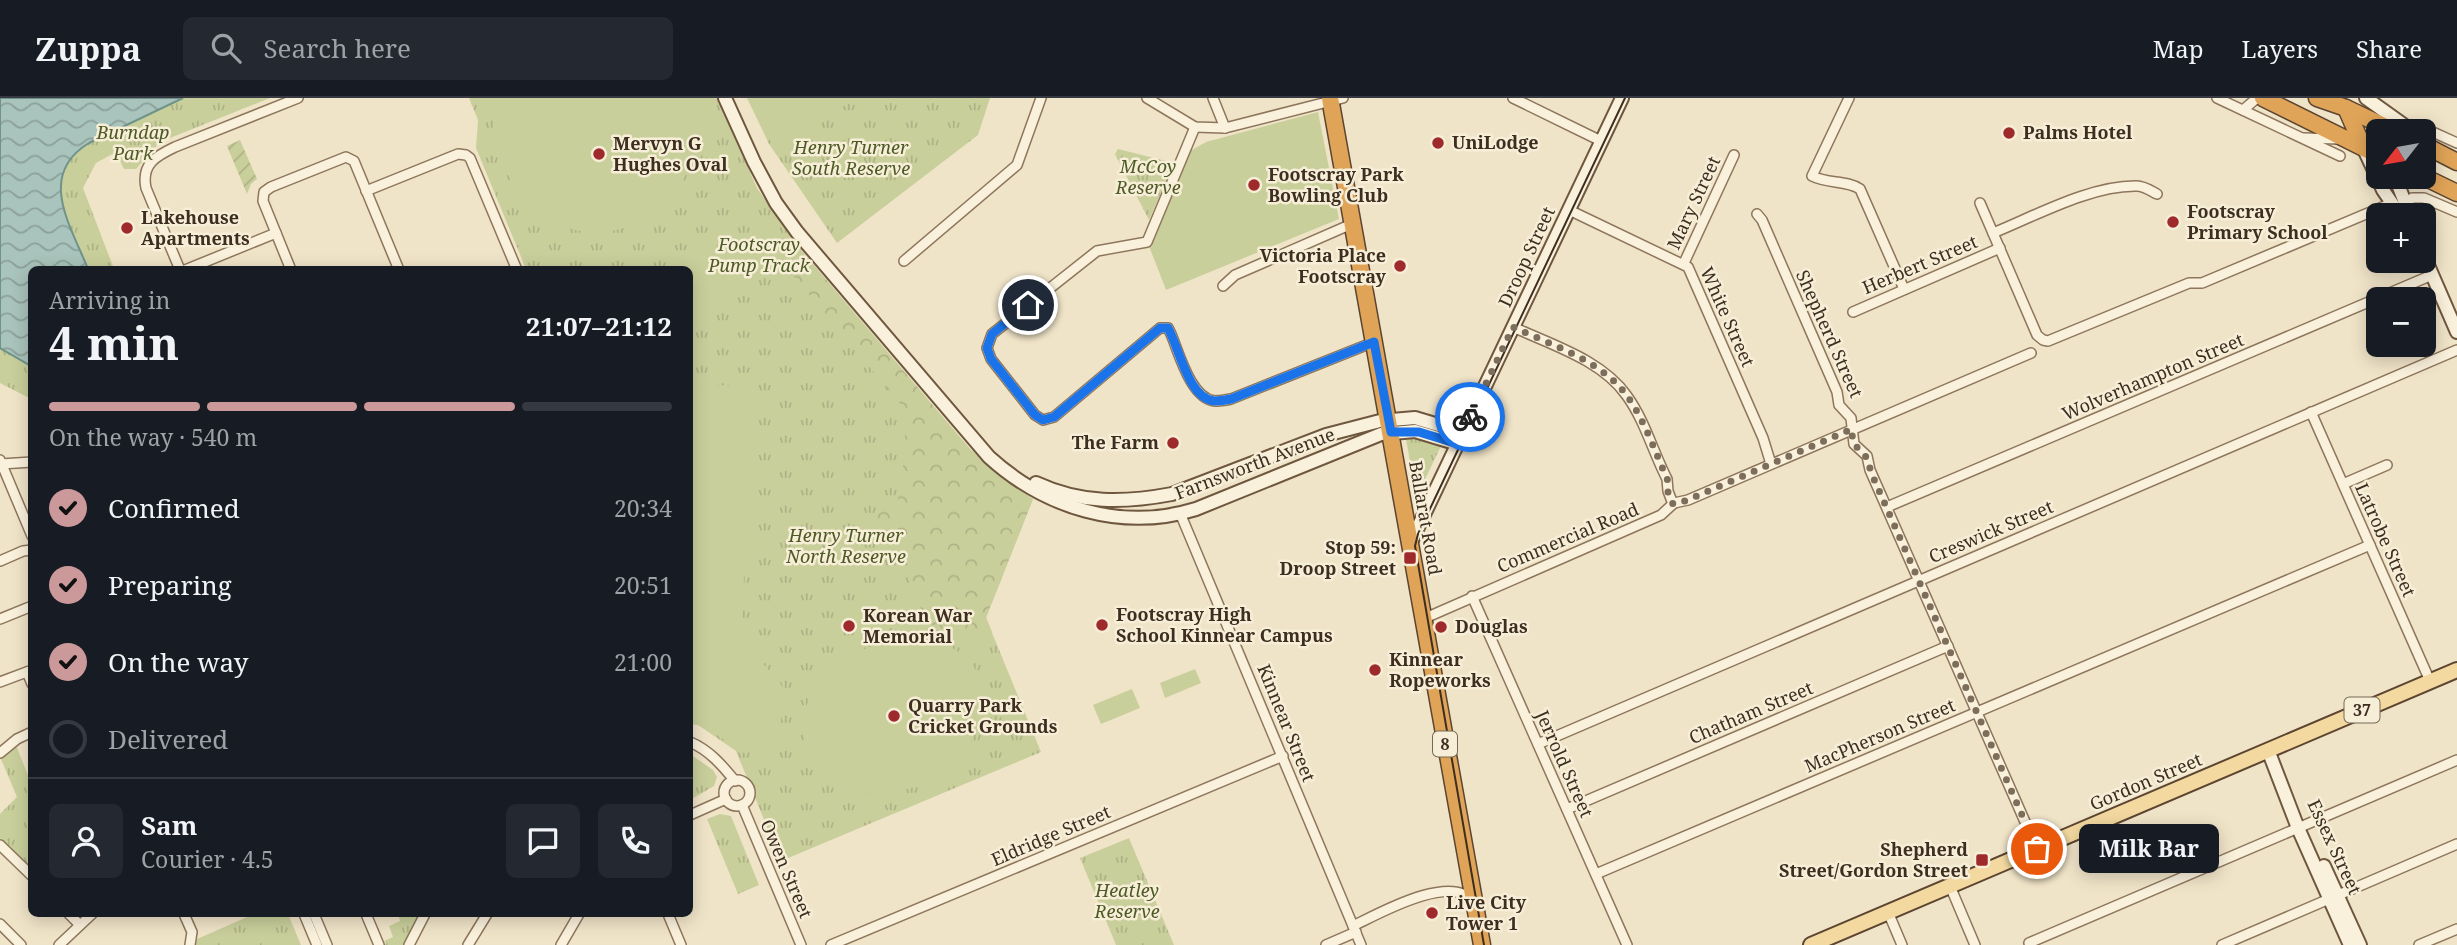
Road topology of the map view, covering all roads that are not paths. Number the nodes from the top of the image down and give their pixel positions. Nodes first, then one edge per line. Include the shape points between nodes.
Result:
1 (298, 98) edge
2 (724, 98) edge
3 (1041, 98) edge
4 (1147, 98) edge
5 (1213, 98) edge
6 (1513, 98) edge
7 (1622, 98) edge
8 (1849, 98) edge
9 (2217, 98) edge
10 (2257, 98) edge
11 (2263, 98) edge
12 (2317, 98) edge
13 (2364, 98) edge
14 (1335, 99) edge
15 (2344, 103) edge
16 (2243, 110) junction
17 (2369, 119) edge
18 (2371, 119) edge
19 (2384, 119) edge
20 (1195, 127) junction
21 (1225, 128) junction
22 (2436, 134) edge
23 (2298, 138) junction
24 (2346, 140) junction
25 (1601, 141) junction
26 (2366, 142) edge
27 (2457, 143) edge
28 (2366, 149) edge
29 (2436, 150) edge
30 (1734, 155) dead end
31 (2340, 156) dead end
32 (2457, 162) edge
33 (2436, 183) edge
34 (2383, 189) edge
35 (366, 191) junction
36 (2457, 193) edge
37 (2157, 194) dead end
38 (1980, 202) dead end
39 (2392, 203) edge
40 (2410, 203) edge
41 (2435, 203) edge
42 (2436, 203) edge
43 (1569, 210) junction
44 (2457, 212) edge
45 (1757, 214) dead end
46 (2366, 214) edge
47 (1354, 223) junction
48 (276, 233) junction
49 (1993, 233) junction
50 (2000, 248) junction
51 (904, 261) dead end
52 (1684, 263) junction
53 (181, 266) edge
54 (193, 266) edge
55 (289, 266) edge
56 (397, 266) edge
57 (515, 266) edge
58 (2432, 275) joint
59 (1223, 286) dead end
60 (1904, 289) junction
61 (1853, 312) dead end
62 (1513, 327) junction
63 (2457, 332) edge
64 (1374, 342) junction
65 (2457, 350) edge
66 (2031, 353) dead end
67 (2311, 412) junction
68 (1389, 426) junction
69 (1466, 427) junction
70 (964, 428) junction
71 (1852, 429) junction
72 (1458, 444) junction
73 (1287, 449) junction
74 (1, 462) edge
75 (28, 462) edge
76 (1771, 464) junction
77 (1247, 465) junction
78 (2387, 465) dead end
79 (1295, 469) junction
80 (2343, 484) junction
81 (1255, 485) junction
82 (1172, 494) junction
83 (1673, 504) junction
84 (1887, 507) junction
85 (1180, 513) junction
86 (28, 526) edge
87 (1410, 544) junction
88 (2370, 545) junction
89 (28, 550) edge
90 (0, 561) edge
91 (1919, 580) junction
92 (1472, 596) junction
93 (28, 608) edge
94 (0, 619) edge
95 (1423, 619) junction
96 (1948, 646) junction
97 (2457, 670) edge
98 (28, 671) edge
99 (2430, 681) junction
100 (0, 682) edge
101 (1977, 712) junction
102 (28, 735) edge
103 (693, 744) edge
104 (1538, 744) junction
105 (2268, 750) junction
106 (0, 753) edge
107 (1283, 756) junction
108 (2457, 760) edge
109 (736, 781) junction
110 (726, 799) junction
111 (743, 805) junction
112 (1567, 809) junction
113 (693, 814) edge
114 (2302, 826) junction
115 (2457, 844) edge
116 (0, 845) edge
117 (2037, 849) junction
118 (28, 872) edge
119 (1596, 874) junction
120 (1469, 875) junction
121 (1950, 886) junction
122 (1452, 891) junction
123 (2333, 897) junction
124 (1474, 904) junction
125 (1888, 912) junction
126 (72, 917) edge
127 (89, 917) edge
128 (185, 917) edge
129 (305, 917) edge
130 (315, 917) edge
131 (367, 917) edge
132 (423, 917) edge
133 (485, 917) edge
134 (577, 917) edge
135 (669, 917) edge
136 (0, 924) edge
137 (80, 925) junction
138 (1354, 929) junction
139 (2457, 929) edge
140 (2029, 943) dead end
141 (21, 945) edge
142 (60, 945) edge
143 (190, 945) edge
144 (317, 945) edge
145 (327, 945) edge
146 (379, 945) edge
147 (409, 945) edge
148 (467, 945) edge
149 (562, 945) edge
150 (681, 945) edge
151 (801, 945) edge
152 (831, 945) edge
153 (1326, 945) edge
154 (1361, 945) edge
155 (1482, 945) edge
156 (1627, 945) edge
157 (1811, 945) edge
158 (1902, 945) edge
159 (1975, 945) edge
160 (2222, 945) edge
161 (2350, 945) edge
162 (2360, 945) edge
163 (2419, 945) edge

1 - 53 street via 151,161 144,178 146,188
2 - 70 main road, Farnsworth Avenue via 765,183 797,232
3 - 51 street via 1017,165
4 - 20 street
5 - 21 street
6 - 25 street
7 - 25 main road, Droop Street
8 - 60 street via 1812,176 1860,188
9 - 16 street
10 - 16 street
11 - 24 highway
12 - 15 highway
13 - 18 main road
13 - 19 main road
14 - 21 street
14 - 47 highway, Ballarat Road / 8
15 - 17 highway
15 - 26 highway
16 - 23 street
20 - 21 street
20 - 64 street via 1147,242 1097,251 992,334 987,348 991,359 1035,415 1043,420 1054,417 1160,328 1168,328 1199,394 1213,401 1231,399
22 - 27 street
23 - 24 street
23 - 31 street
24 - 28 highway
25 - 43 main road, Droop Street
29 - 32 highway
30 - 52 street, Mary Street
33 - 36 highway
34 - 39 main road
35 - 48 street via 354,161 346,157 271,187 264,192 263,201
35 - 56 street
35 - 57 street via 458,154 466,155
37 - 49 street, Herbert Street via 2140,186 2121,187 2088,195
38 - 49 street
40 - 41 street via 2421,197
42 - 44 street
43 - 52 street, White Street
43 - 62 main road, Droop Street
45 - 71 street, Shepherd Street
46 - 50 street via 2054,340 2037,335
47 - 59 street via 1235,275
47 - 64 highway, Ballarat Road / 8
48 - 54 street
48 - 55 street
49 - 50 street
50 - 60 street, Herbert Street
52 - 76 street, White Street
58 - 63 main road
58 - 84 street, Wolverhampton Street
60 - 61 street, Herbert Street
62 - 69 main road, Droop Street
62 - 83 street via 1587,361 1621,388 1668,481
64 - 68 highway, Ballarat Road / 8
65 - 67 street, Creswick Street
66 - 71 street, Commercial Road
67 - 80 street, Latrobe Street
67 - 91 street, Creswick Street
68 - 69 main road, Farnsworth Avenue via 1415,418 1445,427
68 - 72 main road, Farnsworth Avenue
68 - 73 main road, Farnsworth Avenue via 1338,431
68 - 79 main road, Farnsworth Avenue
68 - 87 highway, Ballarat Road / 8
69 - 72 main road, Droop Street
70 - 82 main road, Farnsworth Avenue via 1012,469 1060,493 1110,501
70 - 85 main road, Farnsworth Avenue via 1004,470 1061,504 1121,517
71 - 76 street, Commercial Road
71 - 84 street, Shepherd Street via 1854,444 1868,458
72 - 87 main road, Droop Street
73 - 77 main road, Farnsworth Avenue
73 - 79 main road
74 - 75 street
74 - 86 street
76 - 83 street, Commercial Road
77 - 81 main road
77 - 82 main road, Farnsworth Avenue
78 - 80 street
79 - 81 main road, Farnsworth Avenue
80 - 88 street, Latrobe Street
81 - 85 main road, Farnsworth Avenue
82 - 85 main road
83 - 92 street, Commercial Road via 1661,515
84 - 91 street, Shepherd Street
85 - 107 street, Kinnear Street
87 - 95 highway, Ballarat Road / 8
88 - 99 street, Latrobe Street
88 - 101 street, MacPherson Street
89 - 90 street
91 - 96 street, Shepherd Street
91 - 104 street, Creswick Street
92 - 95 street, Commercial Road
92 - 104 street, Jerrold Street
93 - 94 street
95 - 120 highway, Ballarat Road / 8
96 - 101 street, Shepherd Street
96 - 112 street, Chatham Street
97 - 99 main road, Gordon Street / 37
98 - 100 street
99 - 105 main road, Gordon Street / 37
101 - 117 street, Shepherd Street
101 - 119 street, MacPherson Street
102 - 106 street
103 - 109 street
104 - 112 street, Jerrold Street
105 - 114 main road, Essex Street
105 - 117 main road, Gordon Street / 37
107 - 138 street, Kinnear Street
107 - 152 street, Eldridge Street
108 - 114 street
109 - 110 street via 727,786
109 - 111 street via 746,783 750,792
110 - 111 street via 734,806
110 - 113 street
111 - 151 street, Owen Street
112 - 119 street, Jerrold Street
114 - 123 main road, Essex Street
114 - 140 street
115 - 123 street
116 - 118 street
117 - 121 main road, Gordon Street / 37
119 - 156 street, Jerrold Street
120 - 122 street
120 - 124 highway, Ballarat Road / 8
121 - 125 main road, Gordon Street / 37
121 - 159 street
122 - 124 street via 1462,892
122 - 138 street via 1418,896
123 - 160 street
123 - 161 main road, Essex Street
123 - 162 main road, Essex Street
124 - 155 highway, Ballarat Road / 8
125 - 157 main road, Gordon Street / 37
125 - 158 street
126 - 137 street
127 - 137 street
128 - 143 street via 192,932
129 - 144 street
130 - 145 street
131 - 146 street
132 - 147 street
133 - 148 street
134 - 149 street
135 - 150 street
136 - 141 street
137 - 142 street
138 - 153 street
138 - 154 street, Kinnear Street
139 - 163 street

